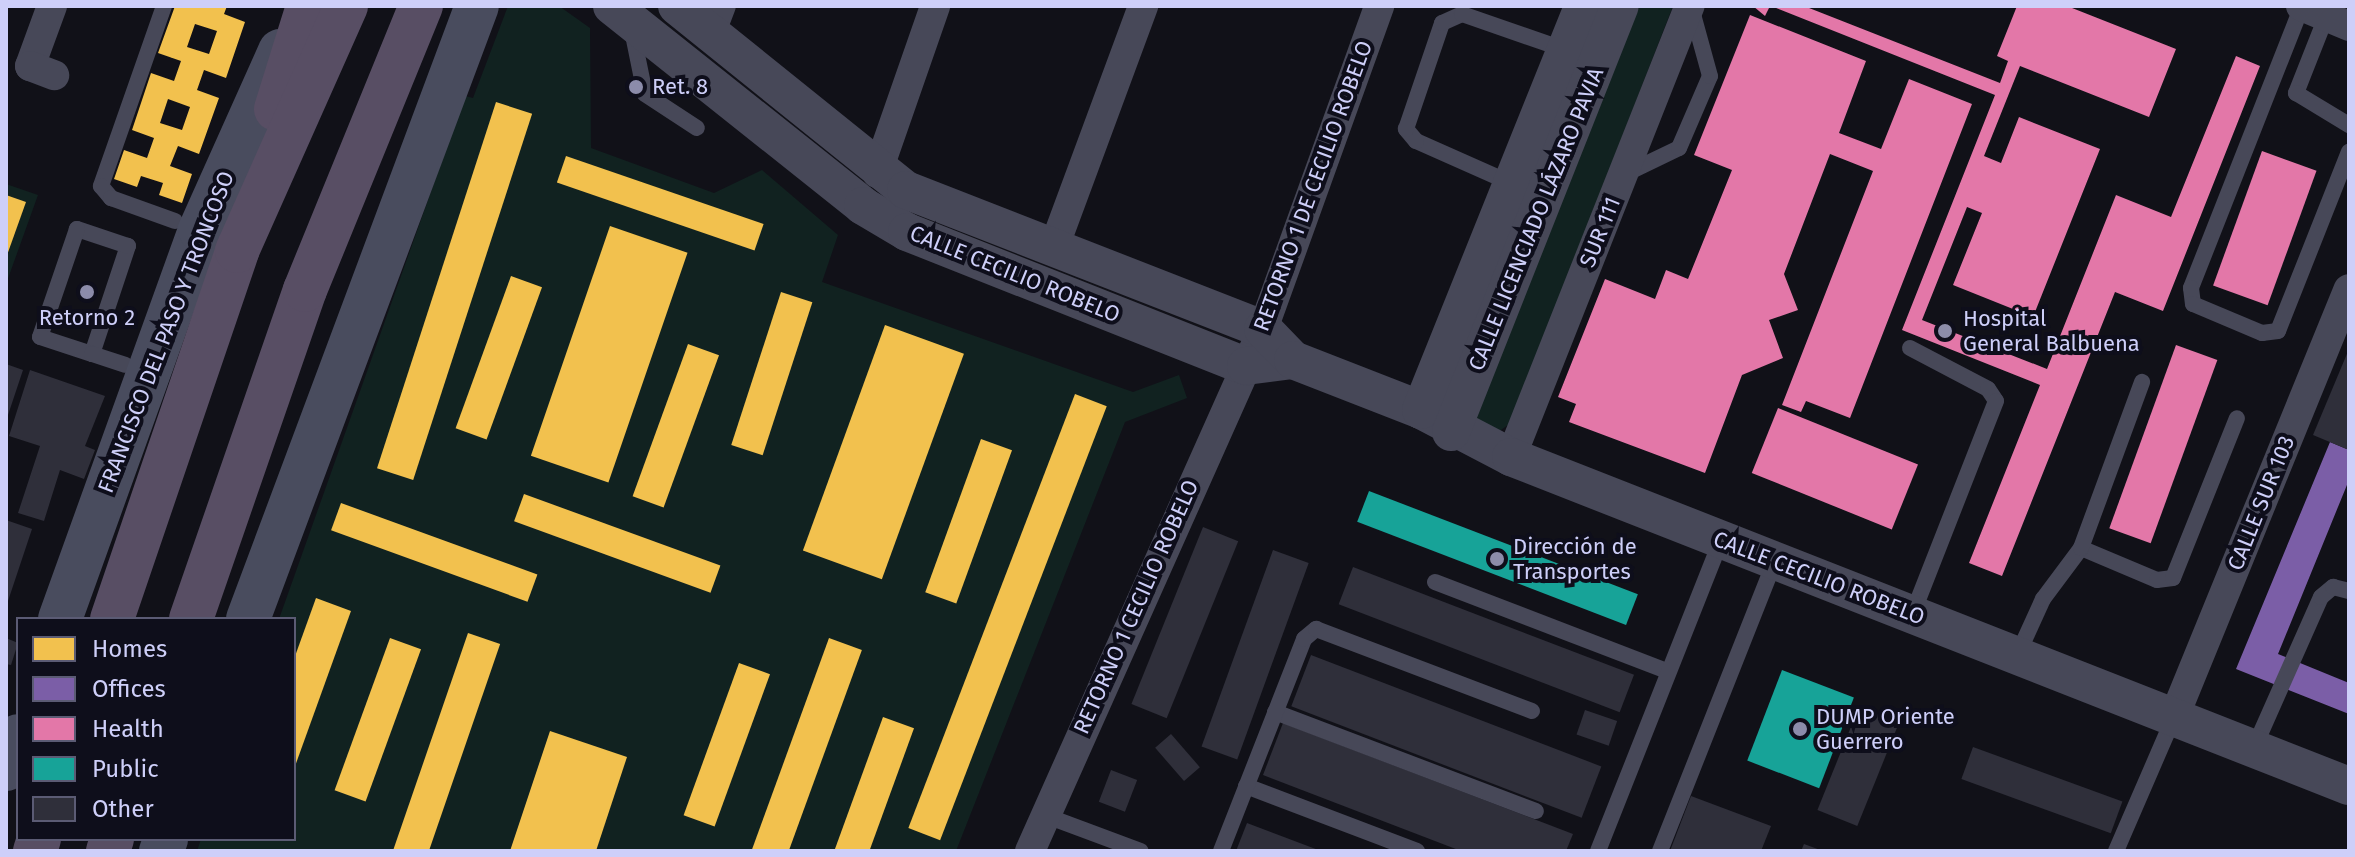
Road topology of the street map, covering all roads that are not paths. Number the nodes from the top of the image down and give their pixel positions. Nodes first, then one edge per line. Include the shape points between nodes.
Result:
1 (52, 6) edge
2 (164, 6) edge
3 (305, 6) edge
4 (346, 6) edge
5 (421, 6) edge
6 (477, 6) edge
7 (677, 6) edge
8 (935, 6) edge
9 (1143, 6) edge
10 (1379, 6) edge
11 (1583, 6) edge
12 (1620, 6) edge
13 (1690, 6) edge
14 (627, 11) edge
15 (2320, 14) edge
16 (716, 20) edge
17 (1566, 50) junction
18 (54, 75) dead end
19 (2349, 125) edge
20 (697, 128) dead end
21 (2349, 152) edge
22 (877, 173) junction
23 (1622, 175) junction
24 (1513, 184) junction
25 (961, 212) junction
26 (175, 221) dead end
27 (1054, 247) junction
28 (945, 249) junction
29 (233, 261) junction
30 (2349, 289) edge
31 (1263, 329) junction
32 (1910, 348) dead end
33 (92, 354) junction
34 (1293, 360) junction
35 (125, 365) dead end
36 (1246, 366) junction
37 (2142, 382) dead end
38 (2237, 418) dead end
39 (1436, 421) junction
40 (1511, 457) junction
41 (1721, 540) junction
42 (2081, 548) junction
43 (1775, 561) junction
44 (1435, 582) dead end
45 (2349, 591) edge
46 (1913, 613) junction
47 (61, 617) edge
48 (113, 617) edge
49 (192, 617) edge
50 (249, 617) edge
51 (2017, 656) junction
52 (1667, 671) junction
53 (1532, 711) dead end
54 (1275, 712) junction
55 (2174, 717) junction
56 (16, 742) edge
57 (2254, 748) junction
58 (6, 769) edge
59 (1246, 786) junction
60 (2349, 786) edge
61 (1536, 811) dead end
62 (1044, 815) junction
63 (1030, 851) edge
64 (1141, 851) edge
65 (1221, 851) edge
66 (1417, 851) edge
67 (1598, 851) edge
68 (1660, 851) edge
69 (2116, 851) edge

1 - 18 street via 30,66
2 - 26 lane via 101,186 111,198
3 - 29 highway
3 - 47 main road, FRANCISCO DEL PASO Y TRONCOSO via 200,230
4 - 29 highway, FRANCISCO DEL PASO Y TRONCOSO
5 - 49 highway via 305,290
6 - 50 main road
7 - 16 street, CALLE CECILIO ROBELO
8 - 22 street
9 - 27 street
10 - 31 street, RETORNO 1 DE CECILIO ROBELO
11 - 17 street, CALLE LICENCIADO LÁZARO PAVIA
12 - 39 street, CALLE LICENCIADO LÁZARO PAVIA
13 - 23 street, SUR 111
13 - 23 lane via 1710,76 1679,148
14 - 20 lane via 645,94
14 - 28 street, CALLE CECILIO ROBELO via 863,206
15 - 19 lane via 2296,93
15 - 21 lane via 2191,288 2193,304 2262,333 2278,331
16 - 22 street, CALLE CECILIO ROBELO
17 - 24 street, CALLE LICENCIADO LÁZARO PAVIA
17 - 24 lane via 1462,14 1442,23 1406,129 1416,141
22 - 25 street, CALLE CECILIO ROBELO
23 - 40 street, SUR 111
24 - 39 street, CALLE LICENCIADO LÁZARO PAVIA
25 - 27 street, CALLE CECILIO ROBELO
25 - 28 street
27 - 31 street, CALLE CECILIO ROBELO
28 - 36 street, CALLE CECILIO ROBELO
29 - 48 highway, FRANCISCO DEL PASO Y TRONCOSO
30 - 55 street, CALLE SUR 103
31 - 34 street, CALLE CECILIO ROBELO
31 - 36 street, RETORNO 1 DE CECILIO ROBELO
32 - 46 lane via 1988,389 1996,401
33 - 33 lane via 128,246 77,229 40,337
33 - 35 lane
34 - 36 street, CALLE CECILIO ROBELO
34 - 39 street, CALLE CECILIO ROBELO
36 - 62 street, RETORNO 1 CECILIO ROBELO
37 - 42 lane
38 - 42 lane via 2173,578 2157,580
39 - 40 street, CALLE CECILIO ROBELO
40 - 41 street, CALLE CECILIO ROBELO
41 - 43 street, CALLE CECILIO ROBELO
41 - 52 lane
42 - 51 lane via 2043,599
43 - 46 street, CALLE CECILIO ROBELO
43 - 68 lane
44 - 52 lane
45 - 57 lane via 2333,587 2321,597
46 - 51 street, CALLE CECILIO ROBELO
51 - 55 street, CALLE CECILIO ROBELO
52 - 67 lane
53 - 54 lane via 1316,629 1304,639
54 - 59 lane
54 - 61 lane
55 - 57 street, CALLE CECILIO ROBELO
55 - 69 lane
56 - 58 main road
57 - 60 street, CALLE CECILIO ROBELO
59 - 65 lane
59 - 66 lane
62 - 63 street, RETORNO 1 CECILIO ROBELO
62 - 64 lane

